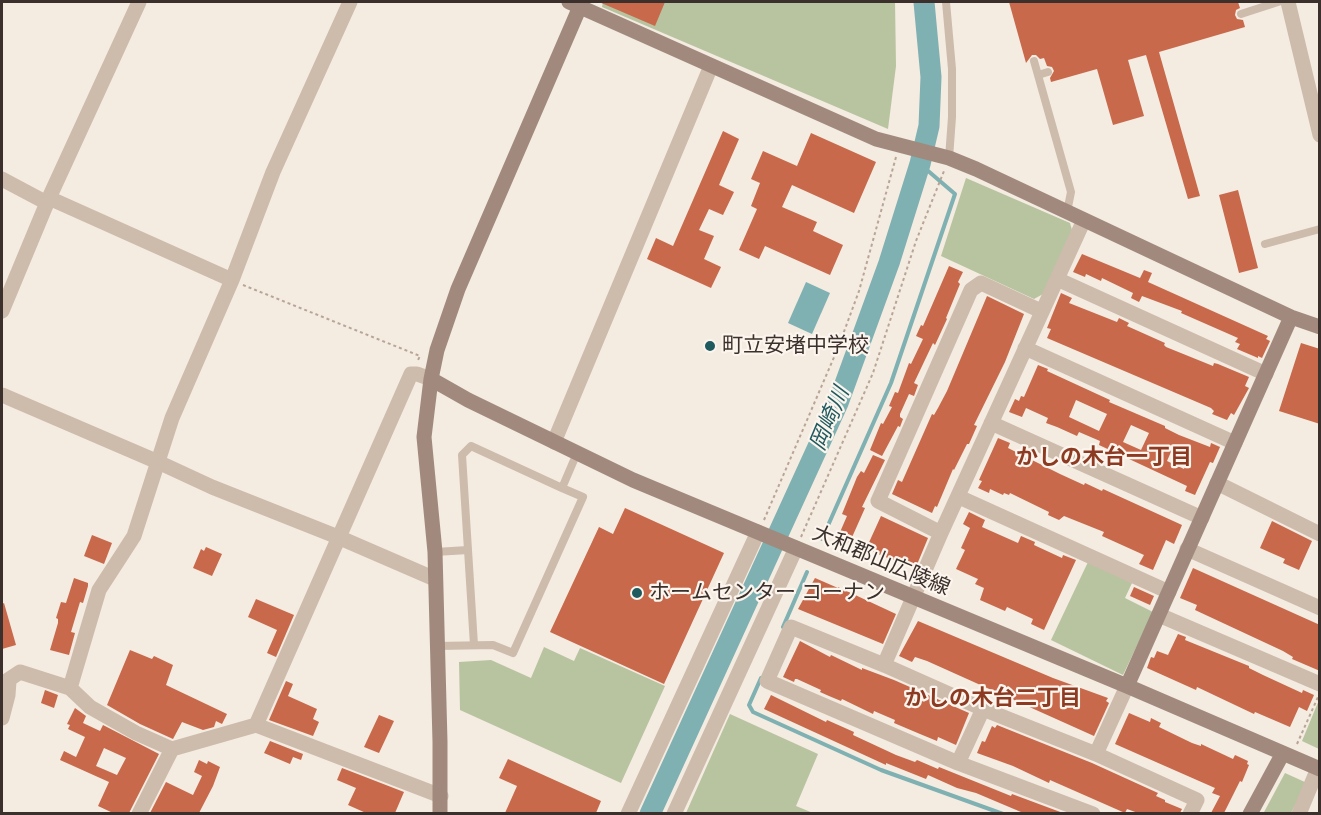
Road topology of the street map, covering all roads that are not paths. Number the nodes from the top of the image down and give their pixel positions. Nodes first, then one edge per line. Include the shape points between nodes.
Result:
1 (138, 2) edge
2 (350, 2) edge
3 (946, 2) edge
4 (1278, 2) edge
5 (1288, 2) edge
6 (577, 3) edge
7 (1241, 14) dead end
8 (1034, 61) dead end
9 (711, 66) junction
10 (1048, 72) dead end
11 (1038, 75) junction
12 (1317, 118) edge
13 (1320, 135) edge
14 (946, 157) junction
15 (2, 179) edge
16 (48, 200) junction
17 (1066, 212) junction
18 (1084, 220) junction
19 (1320, 230) edge
20 (1265, 244) dead end
21 (1057, 279) junction
22 (232, 280) junction
23 (2, 310) edge
24 (1041, 310) junction
25 (1291, 317) junction
26 (1320, 327) edge
27 (1024, 348) junction
28 (1266, 374) junction
29 (431, 379) junction
30 (2, 395) edge
31 (991, 423) junction
32 (554, 442) junction
33 (1235, 443) junction
34 (577, 453) junction
35 (158, 462) junction
36 (1217, 483) junction
37 (562, 488) junction
38 (959, 497) junction
39 (1202, 518) junction
40 (758, 532) junction
41 (941, 533) junction
42 (1320, 534) edge
43 (338, 537) junction
44 (796, 548) junction
45 (1187, 549) junction
46 (468, 550) junction
47 (435, 552) junction
48 (435, 579) junction
49 (1169, 592) junction
50 (914, 598) junction
51 (1320, 608) edge
52 (1159, 615) junction
53 (474, 645) junction
54 (438, 646) junction
55 (884, 665) junction
56 (5, 683) edge
57 (1320, 684) edge
58 (1127, 686) junction
59 (70, 688) junction
60 (983, 709) junction
61 (2, 718) edge
62 (256, 725) junction
63 (172, 749) junction
64 (1096, 754) junction
65 (1287, 755) junction
66 (958, 763) junction
67 (1319, 768) edge
68 (441, 796) junction
69 (139, 813) edge
70 (440, 813) edge
71 (628, 813) edge
72 (674, 813) edge
73 (1094, 813) edge
74 (1190, 813) edge
75 (1250, 813) edge
76 (1299, 813) edge

1 - 16 street
2 - 22 street via 273,172
3 - 14 lane via 952,69 952,117
4 - 7 lane
5 - 12 street
6 - 9 street
6 - 29 street via 458,289
8 - 11 lane
9 - 14 street via 876,140
9 - 32 street
10 - 11 lane
11 - 17 lane via 1071,192
12 - 13 street
14 - 17 street
15 - 16 street
16 - 22 street
16 - 23 street
17 - 18 street
18 - 21 street
18 - 25 street
19 - 20 lane
21 - 24 street
21 - 28 street
22 - 35 street via 172,418
24 - 27 street
24 - 41 street via 981,283 971,290 878,501
25 - 26 street
25 - 28 street
27 - 31 street
27 - 33 street
28 - 33 street
29 - 32 street, 大和郡山広陵線
29 - 43 street via 411,374
29 - 47 street via 424,437
30 - 35 street
31 - 38 street
31 - 39 street
32 - 34 street, 大和郡山広陵線
33 - 36 street
34 - 37 lane
34 - 40 street, 大和郡山広陵線
35 - 43 street via 212,488
35 - 59 street via 134,536 99,590
36 - 39 street
36 - 42 street
37 - 46 lane via 471,446 462,455
37 - 53 lane via 583,497 513,653 493,645
38 - 41 street
38 - 49 street
39 - 45 street
40 - 44 street, 大和郡山広陵線
40 - 71 street
41 - 50 street
43 - 48 street
43 - 62 street
44 - 50 street, 大和郡山広陵線
44 - 72 street
45 - 49 street
45 - 51 street
46 - 47 lane
46 - 53 lane
47 - 48 street
48 - 54 street
49 - 52 street
50 - 55 street
50 - 58 street, 大和郡山広陵線
52 - 57 street
52 - 58 street
53 - 54 lane
54 - 68 street
55 - 60 street
55 - 66 street via 791,627 767,681
56 - 59 street via 20,672
56 - 61 street via 8,695
58 - 64 street
58 - 65 street, 大和郡山広陵線
59 - 63 street via 90,707
60 - 64 street
60 - 66 street
62 - 63 street
62 - 68 street
63 - 69 street
64 - 74 street via 1197,800
65 - 67 street, 大和郡山広陵線
65 - 75 street
66 - 73 street
67 - 76 street
68 - 70 street

